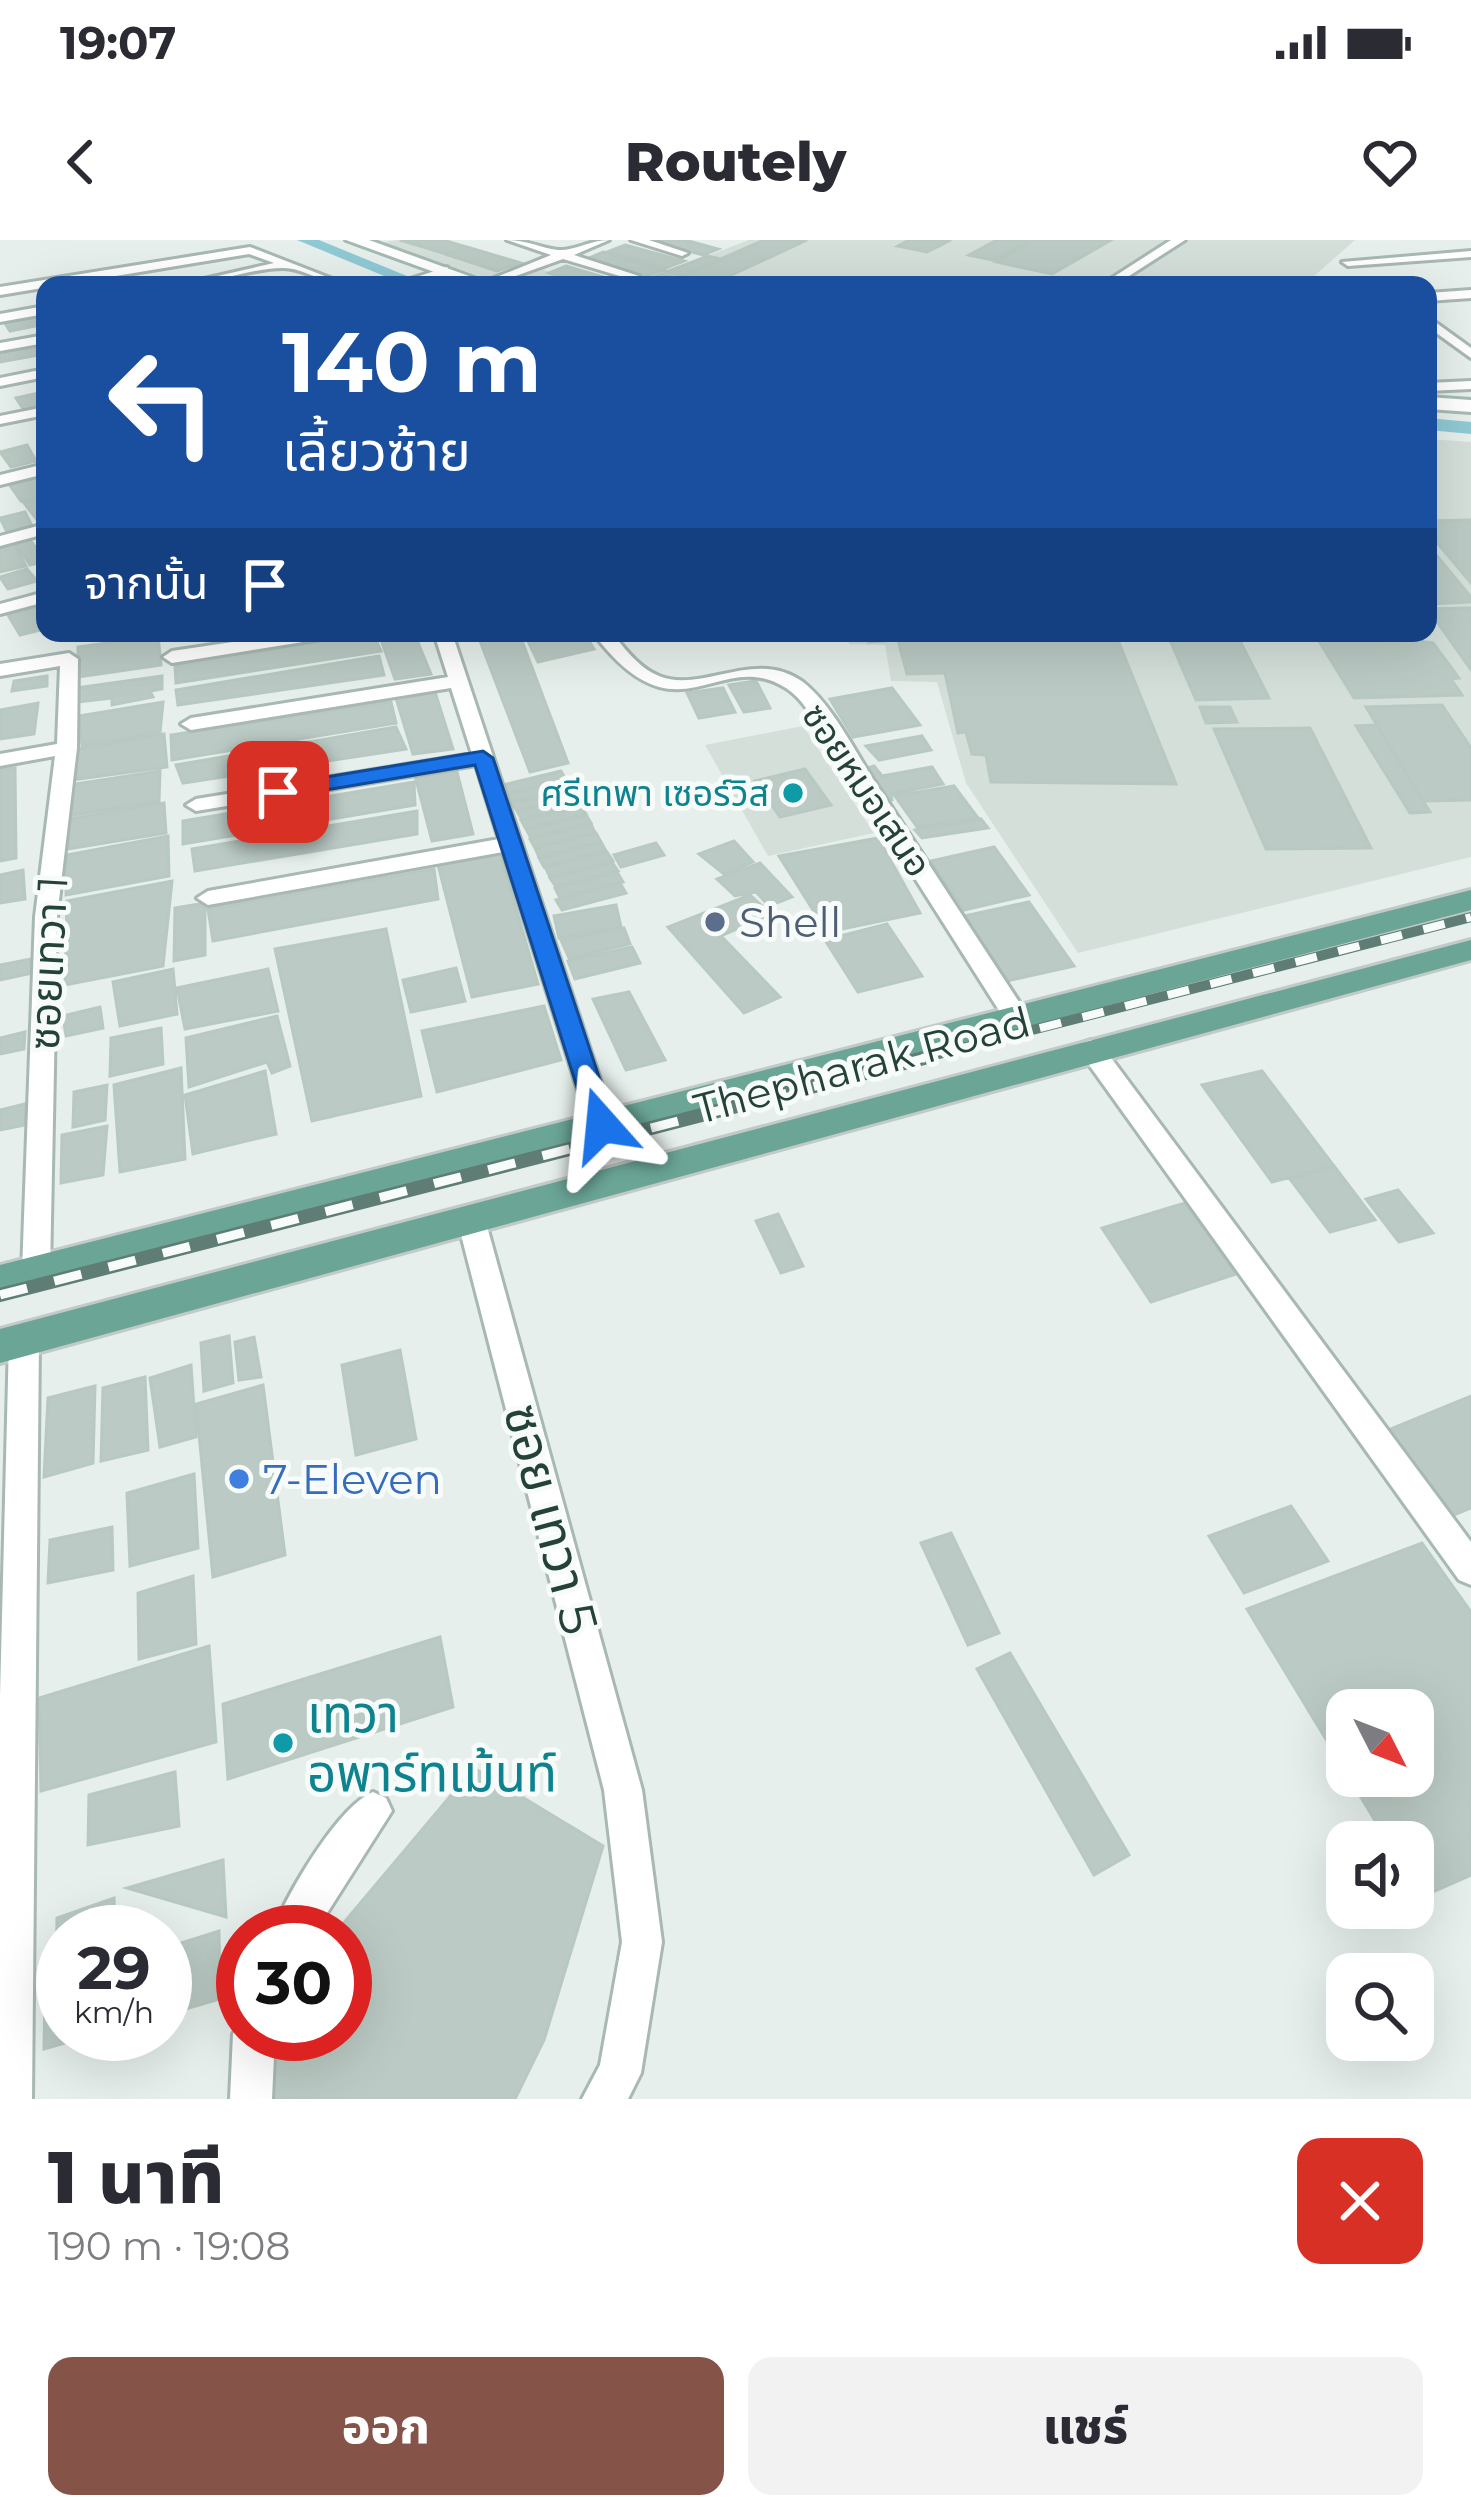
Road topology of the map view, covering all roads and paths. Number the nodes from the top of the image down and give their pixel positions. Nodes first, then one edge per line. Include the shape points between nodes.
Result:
1 (355, 240) edge
2 (513, 240) edge
3 (603, 240) edge
4 (637, 240) edge
5 (1179, 240) edge
6 (682, 253) dead end
7 (562, 254) junction
8 (1471, 254) edge
9 (1348, 262) dead end
10 (287, 264) junction
11 (447, 272) junction
12 (91, 276) edge
13 (228, 276) edge
14 (316, 276) edge
15 (431, 276) edge
16 (459, 276) edge
17 (505, 276) edge
18 (633, 276) dead end
19 (1121, 276) edge
20 (36, 285) edge
21 (0, 291) edge
22 (1471, 294) edge
23 (1437, 296) edge
24 (36, 312) edge
25 (0, 318) edge
26 (1437, 328) edge
27 (1471, 337) edge
28 (1450, 338) junction
29 (1437, 339) edge
30 (36, 341) edge
31 (0, 347) edge
32 (1471, 354) edge
33 (36, 375) edge
34 (0, 382) edge
35 (1471, 385) edge
36 (1437, 387) edge
37 (1437, 404) edge
38 (1471, 406) edge
39 (36, 413) edge
40 (0, 420) edge
41 (36, 472) edge
42 (0, 480) edge
43 (36, 532) edge
44 (0, 542) edge
45 (36, 599) edge
46 (0, 609) edge
47 (270, 642) edge
48 (446, 642) edge
49 (608, 642) edge
50 (172, 657) dead end
51 (0, 670) edge
52 (459, 681) junction
53 (190, 724) dead end
54 (67, 748) junction
55 (483, 758) junction
56 (0, 760) edge
57 (196, 805) dead end
58 (510, 844) junction
59 (208, 898) dead end
60 (1471, 899) edge
61 (1471, 950) edge
62 (1016, 1018) junction
63 (1091, 1049) junction
64 (602, 1125) junction
65 (471, 1220) junction
66 (36, 1272) junction
67 (0, 1281) edge
68 (12, 1343) edge
69 (1471, 1569) edge
70 (373, 1810) dead end
71 (308, 1905) edge
72 (253, 2061) edge
73 (10, 2099) edge
74 (251, 2099) edge
75 (603, 2099) edge

1 - 11 street
2 - 7 street
3 - 7 street
4 - 6 street
5 - 19 street
7 - 17 street
7 - 18 street
8 - 9 street
10 - 12 street via 250,250
10 - 13 street
10 - 14 street
11 - 15 street
11 - 16 street
20 - 21 street
22 - 23 street
24 - 25 street
26 - 28 street
27 - 28 street
28 - 29 street
28 - 32 street
30 - 31 street
33 - 34 street
35 - 36 street
37 - 38 street
39 - 40 street
41 - 42 street
43 - 44 street
45 - 46 street
47 - 50 street
48 - 52 street
49 - 62 street, ซอยหมอเสนอ via 646,680 672,686 768,676 797,687
51 - 54 street, ซอยเทวา 1 via 66,657
52 - 53 street
52 - 55 street
54 - 56 street
54 - 66 street, ซอยเทวา 1 via 46,917
55 - 57 street
55 - 58 street
58 - 59 street
58 - 64 street
60 - 62 main road, Thepharak Road
61 - 63 main road, Thepharak Road
62 - 64 main road, Thepharak Road
63 - 65 main road, Thepharak Road
63 - 69 street
64 - 66 main road, Thepharak Road
65 - 68 main road, Thepharak Road
65 - 75 street, ซอย เทวา 5 via 623,1790 642,1942 620,2073
66 - 67 main road, Thepharak Road
68 - 73 street
70 - 71 street
72 - 74 street

